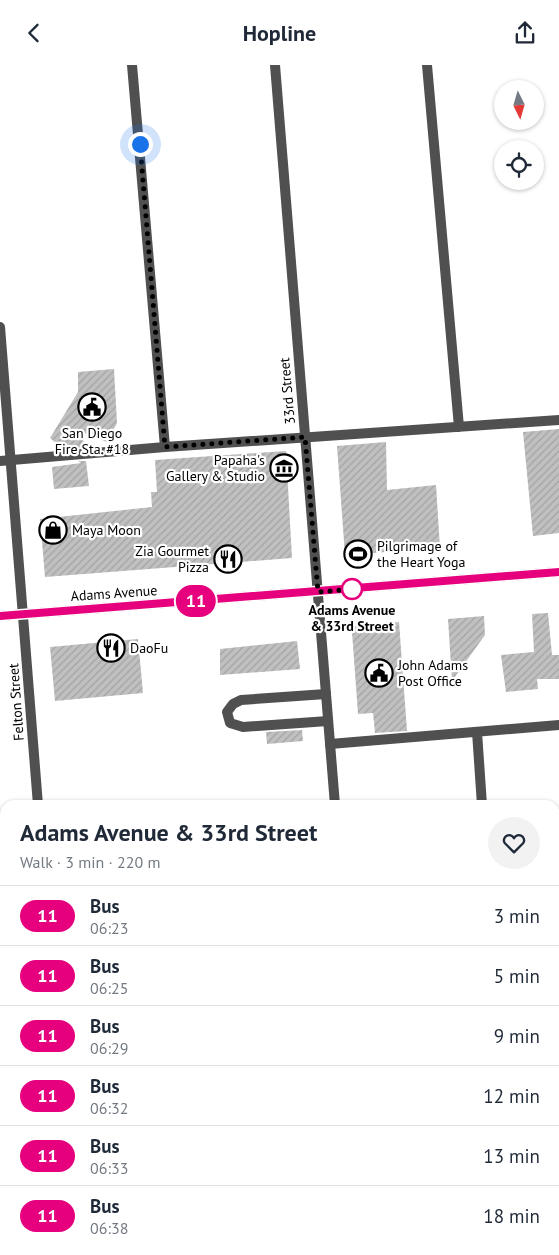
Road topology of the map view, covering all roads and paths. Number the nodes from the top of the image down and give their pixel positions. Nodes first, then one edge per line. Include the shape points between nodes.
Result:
1 (132, 65) edge
2 (275, 65) edge
3 (427, 65) edge
4 (0, 327) edge
5 (559, 420) edge
6 (460, 427) junction
7 (305, 437) junction
8 (165, 447) junction
9 (12, 460) junction
10 (0, 461) edge
11 (559, 572) edge
12 (318, 592) junction
13 (23, 614) junction
14 (0, 616) edge
15 (326, 694) junction
16 (328, 721) junction
17 (559, 725) edge
18 (477, 732) junction
19 (330, 744) junction
20 (38, 800) edge
21 (335, 800) edge
22 (482, 800) edge

1 - 8 street
2 - 7 street, 33rd Street
3 - 6 street
4 - 9 street, Felton Street
5 - 6 street
6 - 7 street
7 - 8 street
7 - 12 street, 33rd Street
8 - 9 street
9 - 10 street
9 - 13 street, Felton Street
11 - 12 main road, Adams Avenue
12 - 13 main road, Adams Avenue
12 - 15 street, 33rd Street
13 - 14 main road, Adams Avenue
13 - 20 street, Felton Street
15 - 16 street, 33rd Street
15 - 16 street via 241,700 227,712 230,723 243,727
16 - 19 street, 33rd Street
17 - 18 street
18 - 19 street
18 - 22 street
19 - 21 street, 33rd Street

